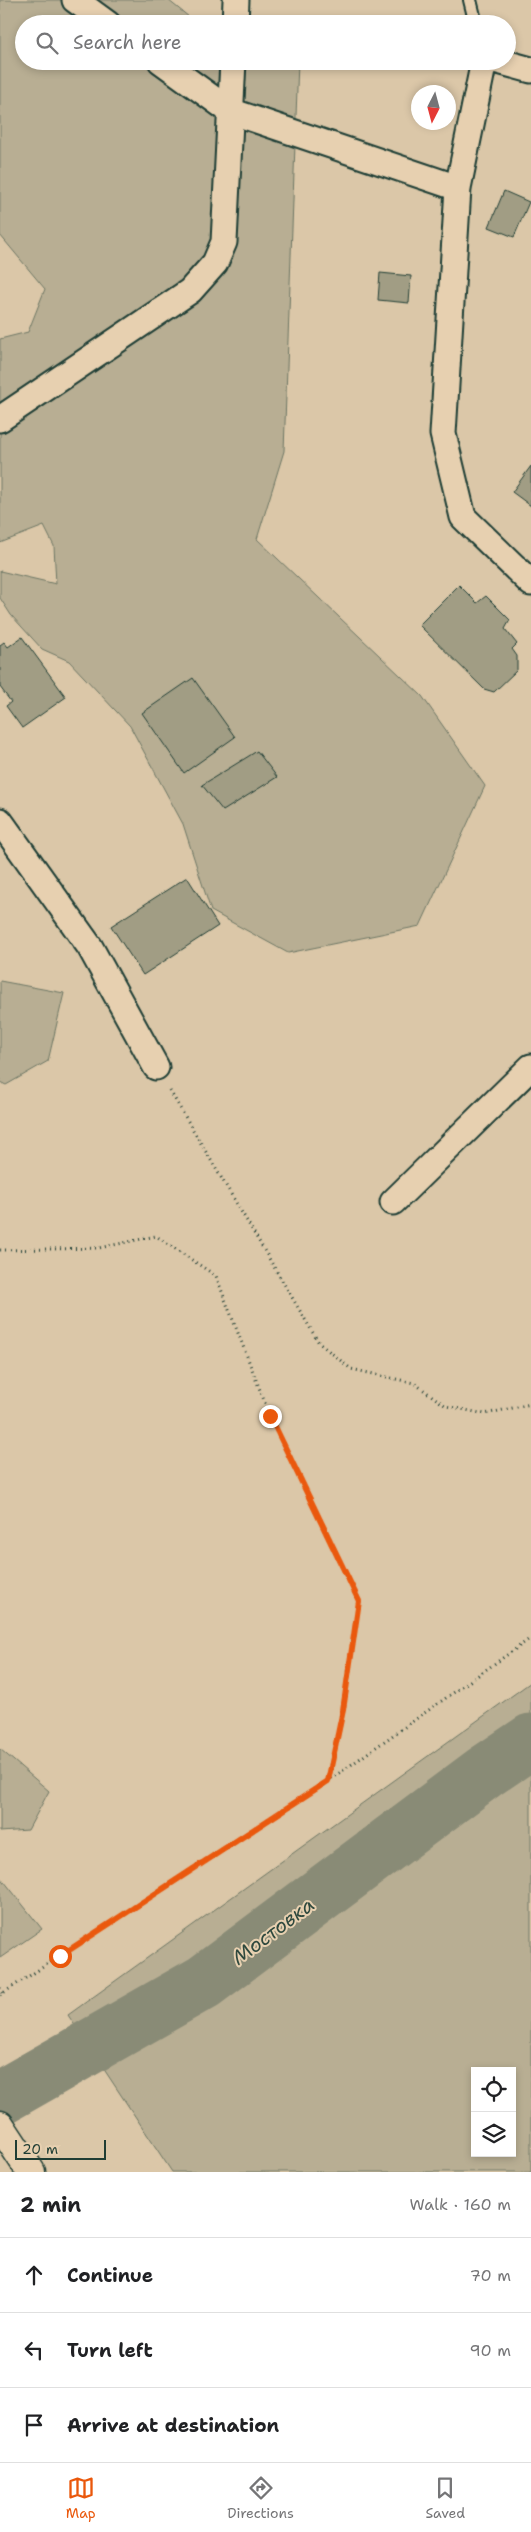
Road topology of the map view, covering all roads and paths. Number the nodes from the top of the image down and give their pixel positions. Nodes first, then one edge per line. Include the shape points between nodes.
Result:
1 (75, 0) edge
2 (236, 0) edge
3 (470, 0) edge
4 (96, 15) edge
5 (235, 15) edge
6 (474, 15) edge
7 (516, 66) edge
8 (173, 70) edge
9 (232, 70) edge
10 (482, 70) edge
11 (531, 70) edge
12 (230, 111) junction
13 (458, 188) junction
14 (0, 419) edge
15 (531, 583) edge
16 (0, 821) edge
17 (156, 1067) joint
18 (531, 1067) edge
19 (393, 1202) dead end
20 (0, 1250) edge
21 (531, 1404) edge
22 (531, 1638) edge
23 (328, 1781) junction
24 (0, 1988) edge
25 (2, 1994) edge
26 (0, 2125) edge
27 (26, 2165) edge

1 - 4 street
2 - 5 street
3 - 6 lane
7 - 11 street
8 - 12 street
9 - 12 street
10 - 13 street
12 - 13 street
12 - 14 street via 224,242 215,263 190,291
13 - 15 street via 443,434 464,517
16 - 17 street via 90,948
17 - 21 path via 318,1343 351,1369 414,1383 446,1406 485,1414
18 - 19 street
20 - 23 path via 99,1248 156,1236 216,1276 270,1416 359,1601 343,1710
22 - 23 path
23 - 25 path
24 - 25 path
26 - 27 highway

